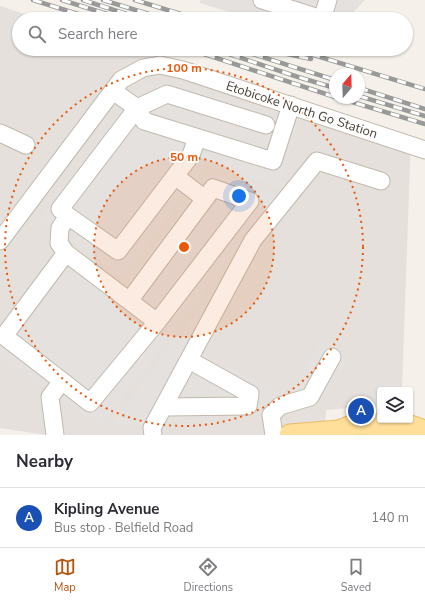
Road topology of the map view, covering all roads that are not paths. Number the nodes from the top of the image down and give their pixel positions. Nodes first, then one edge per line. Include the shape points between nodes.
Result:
1 (262, 0) edge
2 (328, 0) edge
3 (300, 12) edge
4 (324, 12) edge
5 (112, 91) junction
6 (253, 93) junction
7 (291, 105) junction
8 (137, 108) junction
9 (245, 118) junction
10 (266, 125) dead end
11 (0, 133) edge
12 (197, 138) junction
13 (26, 145) dead end
14 (419, 148) edge
15 (175, 176) junction
16 (380, 181) dead end
17 (205, 199) junction
18 (68, 216) junction
19 (0, 241) edge
20 (66, 253) junction
21 (129, 300) junction
22 (157, 322) junction
23 (332, 357) dead end
24 (189, 360) junction
25 (62, 381) junction
26 (164, 407) junction
27 (425, 431) edge
28 (341, 433) edge
29 (56, 435) edge
30 (153, 435) edge
31 (274, 435) edge
32 (290, 435) edge

1 - 3 lane
2 - 4 lane
5 - 6 lane, Etobicoke North Go Station via 121,80 143,68 160,65
5 - 8 lane
5 - 19 lane, Etobicoke North Go Station
6 - 7 lane, Etobicoke North Go Station
6 - 9 lane
7 - 12 lane via 273,161
7 - 14 lane, Etobicoke North Go Station
8 - 9 lane via 167,94
8 - 12 lane via 144,121
8 - 18 lane via 60,209
9 - 10 lane
11 - 13 lane
12 - 15 lane via 191,155
15 - 17 lane
15 - 18 lane via 118,251
16 - 24 lane via 317,161 252,240
17 - 21 lane
17 - 22 lane via 213,188 250,201
18 - 20 lane via 60,228 58,243
20 - 21 lane
20 - 25 lane via 4,336
21 - 22 lane
22 - 25 lane via 90,403
23 - 31 lane via 310,397 280,406 271,416
24 - 26 lane
24 - 26 lane via 250,394 248,406
25 - 29 lane via 50,397
26 - 30 lane via 152,428
27 - 28 main road via 410,426 357,424
28 - 32 main road

